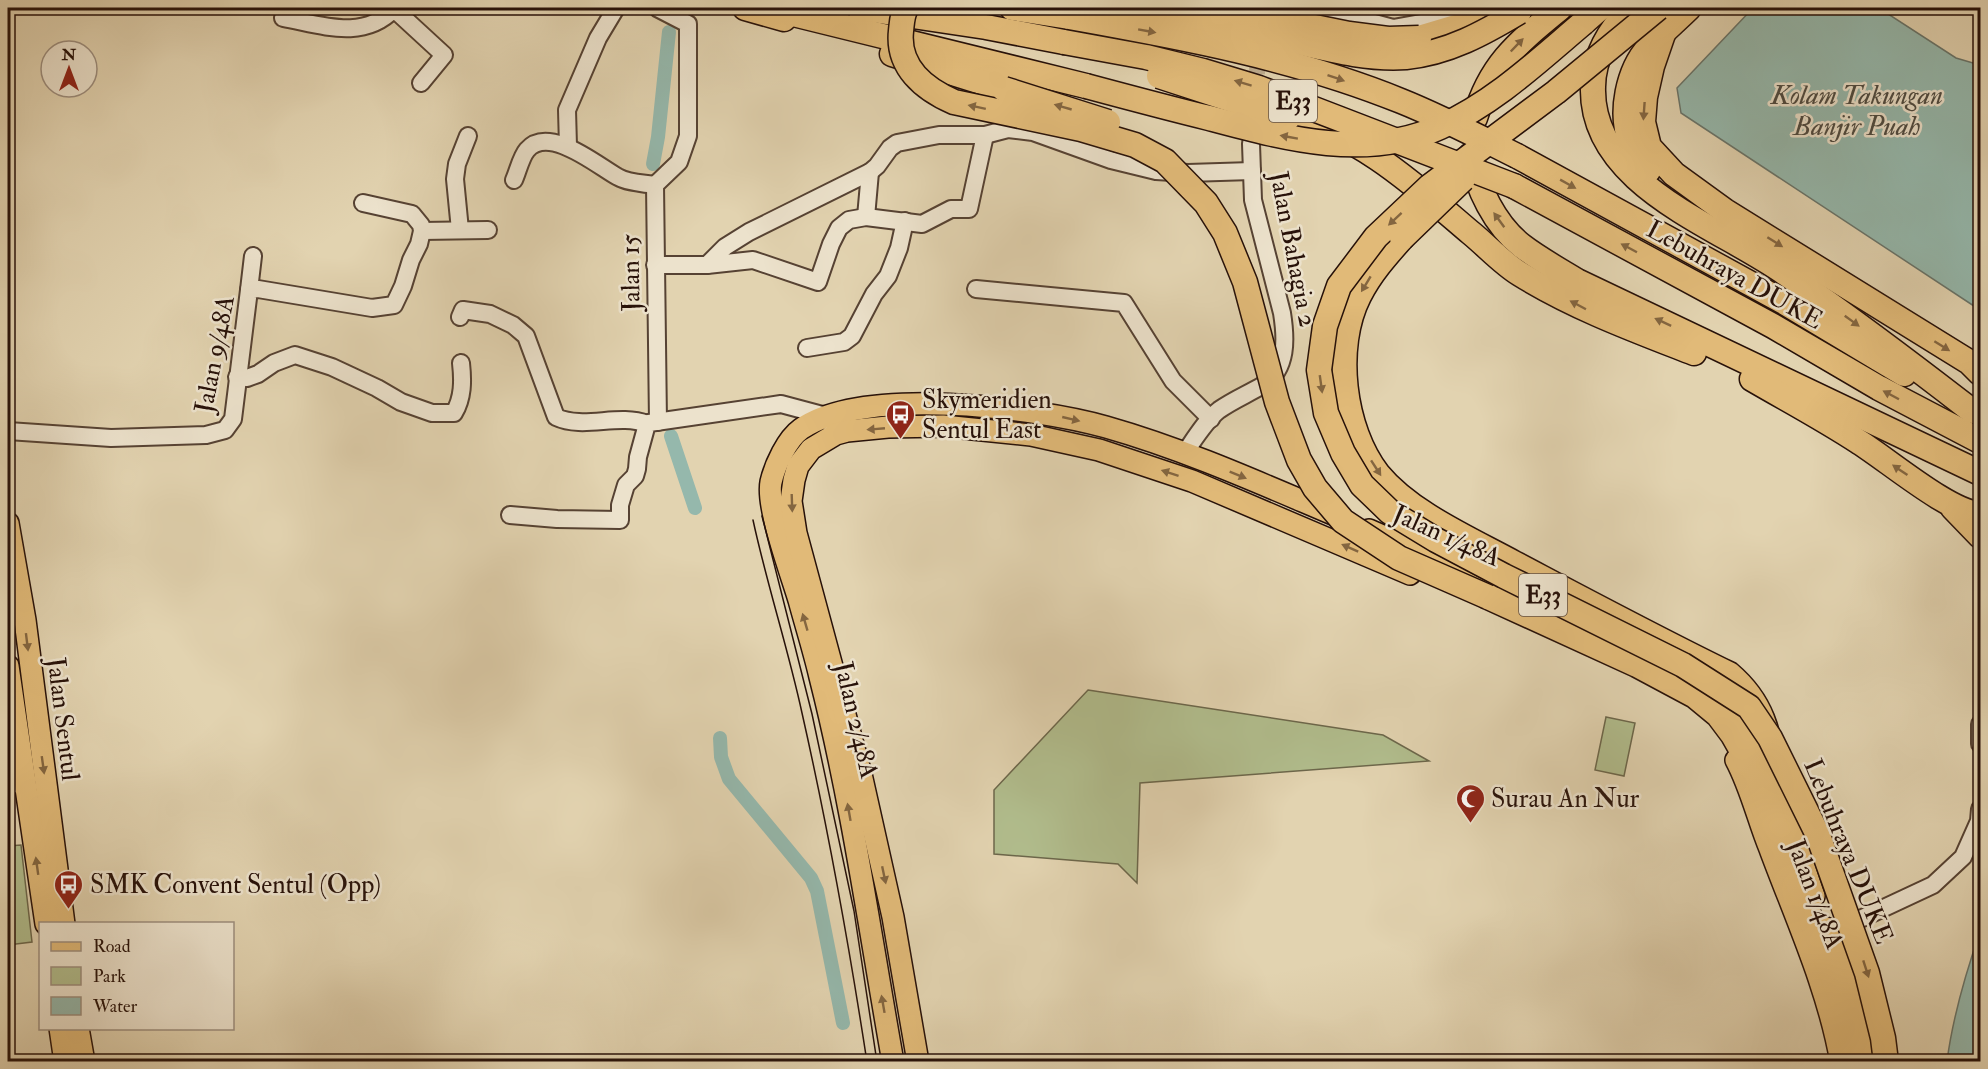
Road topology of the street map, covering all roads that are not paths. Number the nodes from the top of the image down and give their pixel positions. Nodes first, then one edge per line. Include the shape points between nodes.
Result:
1 (396, 8) edge
2 (616, 8) edge
3 (657, 8) edge
4 (745, 8) edge
5 (769, 8) edge
6 (859, 8) edge
7 (1012, 8) edge
8 (1114, 8) edge
9 (1221, 8) edge
10 (1318, 8) edge
11 (1471, 8) edge
12 (1560, 8) edge
13 (1600, 8) edge
14 (1631, 8) edge
15 (1658, 8) edge
16 (1689, 8) edge
17 (1516, 9) edge
18 (916, 13) edge
19 (283, 18) dead end
20 (1663, 34) junction
21 (1068, 46) junction
22 (421, 84) dead end
23 (1557, 92) junction
24 (1255, 117) tunnel mouth
25 (985, 135) junction
26 (468, 136) dead end
27 (568, 146) junction
28 (1252, 171) junction
29 (870, 172) junction
30 (514, 180) dead end
31 (655, 185) junction
32 (363, 203) dead end
33 (1680, 209) junction
34 (866, 217) junction
35 (905, 220) junction
36 (460, 230) junction
37 (488, 230) dead end
38 (422, 231) junction
39 (253, 256) dead end
40 (656, 265) junction
41 (707, 265) junction
42 (976, 289) dead end
43 (249, 290) junction
44 (460, 317) dead end
45 (807, 348) dead end
46 (461, 363) dead end
47 (1729, 366) junction
48 (1980, 373) edge
49 (237, 377) junction
50 (781, 404) junction
51 (1976, 413) edge
52 (1210, 419) junction
53 (1868, 419) junction
54 (652, 423) junction
55 (831, 425) junction
56 (800, 430) junction
57 (8, 431) edge
58 (1980, 441) edge
59 (811, 449) junction
60 (1184, 454) junction
61 (1970, 468) edge
62 (1949, 503) junction
63 (1980, 514) edge
64 (510, 515) dead end
65 (8, 523) edge
66 (1980, 536) edge
67 (1488, 597) junction
68 (8, 666) edge
69 (1980, 724) edge
70 (1980, 744) edge
71 (17, 784) edge
72 (1778, 791) junction
73 (1980, 809) edge
74 (45, 922) edge
75 (64, 922) edge
76 (1828, 934) junction
77 (60, 1030) edge
78 (78, 1030) edge
79 (65, 1062) edge
80 (84, 1062) edge
81 (893, 1062) edge
82 (918, 1062) edge
83 (1841, 1062) edge
84 (1854, 1062) edge
85 (1867, 1062) edge
86 (1886, 1062) edge

1 - 19 street via 383,20 346,30
1 - 22 street via 444,55
2 - 27 street via 598,38 567,110
3 - 31 street via 688,24 688,136 680,162
67 -> 4 highway, bridge via 1405,550 1358,515 1330,483 1292,398 1259,281 1238,228 1223,200 1178,155 1148,136 1084,113
13 -> 5 highway, bridge via 1495,96 1440,127 1406,139 1350,145 1285,137
6 - 18 highway, Lebuhraya DUKE / E33
7 -> 51 highway, Lebuhraya DUKE / E33, bridge via 1168,35 1266,58 1399,100 1517,156 1784,302 1877,360
8 - 17 highway, bridge via 1209,23 1327,49 1407,57 1471,39
9 - 17 highway, bridge via 1388,39 1419,38
10 - 11 street via 1393,28 1454,17
53 -> 12 highway via 1577,281 1521,246 1498,220 1479,186 1470,152 1472,126 1486,85 1503,59
14 - 33 highway via 1596,59 1594,112 1600,129 1625,167
15 - 23 highway, Lebuhraya DUKE / E33, bridge
16 - 20 highway
18 - 21 highway, Lebuhraya DUKE / E33
67 -> 18 highway, bridge via 1399,558 1343,521 1315,488 1299,460 1277,402 1245,282 1225,233 1206,203 1165,161 1135,145 1081,129 937,95 909,70 900,44 903,14
20 - 33 highway via 1648,47 1634,71 1625,111 1626,127 1631,143 1656,181
20 -> 48 highway via 1652,66 1643,122 1649,147 1674,174 1725,211 1969,362
47 -> 21 highway, bridge via 1596,315 1518,273 1447,212 1342,136
58 -> 21 highway, Lebuhraya DUKE / E33, bridge via 1514,186 1259,88 1146,57
23 -> 72 highway, bridge via 1402,238 1378,265 1358,297 1349,323 1344,360 1346,398 1356,434 1378,473 1406,502 1559,587 1729,674 1743,686 1763,718
23 -> 86 highway, Lebuhraya DUKE / E33, bridge via 1430,186 1376,237 1340,286 1325,326 1319,370 1326,413 1362,485 1390,512 1504,576 1683,665 1749,707 1770,738 1818,835 1867,973
24 - 28 street, Jalan Bahagia 2
25 - 28 street via 1008,129 1033,132 1155,171
25 - 29 street via 939,135 897,143
25 - 35 street via 969,209 951,208 922,224
26 - 36 street via 455,178
27 - 30 street via 540,141 527,149
27 - 31 street via 620,178
28 - 52 street, Jalan Bahagia 2 via 1253,200 1282,313 1284,352 1268,381 1239,396
29 - 34 street
29 - 41 street via 749,232 725,247
31 - 40 street, Jalan 15
32 - 38 street via 412,214
33 -> 51 highway via 1780,269
34 - 35 street
34 - 41 street via 849,220 839,228 818,282 753,260
35 - 45 street via 888,276 852,336 844,342
36 - 37 street
36 - 38 street
38 - 43 street, Jalan 9/48A via 394,305 372,308
39 - 43 street
40 - 41 street
40 - 54 street, Jalan 15
42 - 52 street via 1124,303 1173,381
43 - 49 street, Jalan 9/48A
44 - 54 street via 463,310 490,314 526,336 556,417 566,421
46 - 49 street via 463,380 454,413 432,413 401,402 332,367 295,355 248,378
47 - 53 highway
62 -> 47 highway via 1858,441
49 - 57 street, Jalan 9/48A via 233,419 225,430 206,435 111,438
50 - 54 street
50 - 55 street
50 - 56 street via 796,415
52 - 60 street, Jalan Bahagia 2
53 - 61 highway
54 - 64 street, Jalan 15 via 635,476 626,486 620,520
55 - 56 main road, Jalan 2/48A
55 - 59 main road, Jalan 2/48A
55 -> 60 main road, Jalan 1/48A via 883,405 948,404 1049,414 1107,427
83 -> 55 main road, Jalan 1/48A via 1817,975 1743,772 1727,743 1703,715 1662,685 1192,481 1099,450 1030,435 943,426
56 - 59 street
81 -> 56 main road, Jalan 2/48A via 835,742 772,504 771,483 790,439
59 -> 82 main road, Jalan 2/48A via 798,466 794,480 791,501 796,533 861,774
60 -> 72 main road, Jalan 1/48A via 1451,565 1644,653 1705,687 1742,725
62 - 63 highway
62 - 66 highway
65 -> 75 main road, Jalan Sentul
67 - 84 highway, E33 via 1638,665 1695,696 1718,715 1759,781 1850,1024
68 - 71 main road, Jalan Sentul
69 - 70 street
74 -> 71 main road, Jalan Sentul
72 - 76 main road, Jalan 1/48A
73 - 76 street via 1964,857 1933,885
76 - 85 main road, Jalan 1/48A via 1847,978
77 - 79 main road
78 - 80 main road

